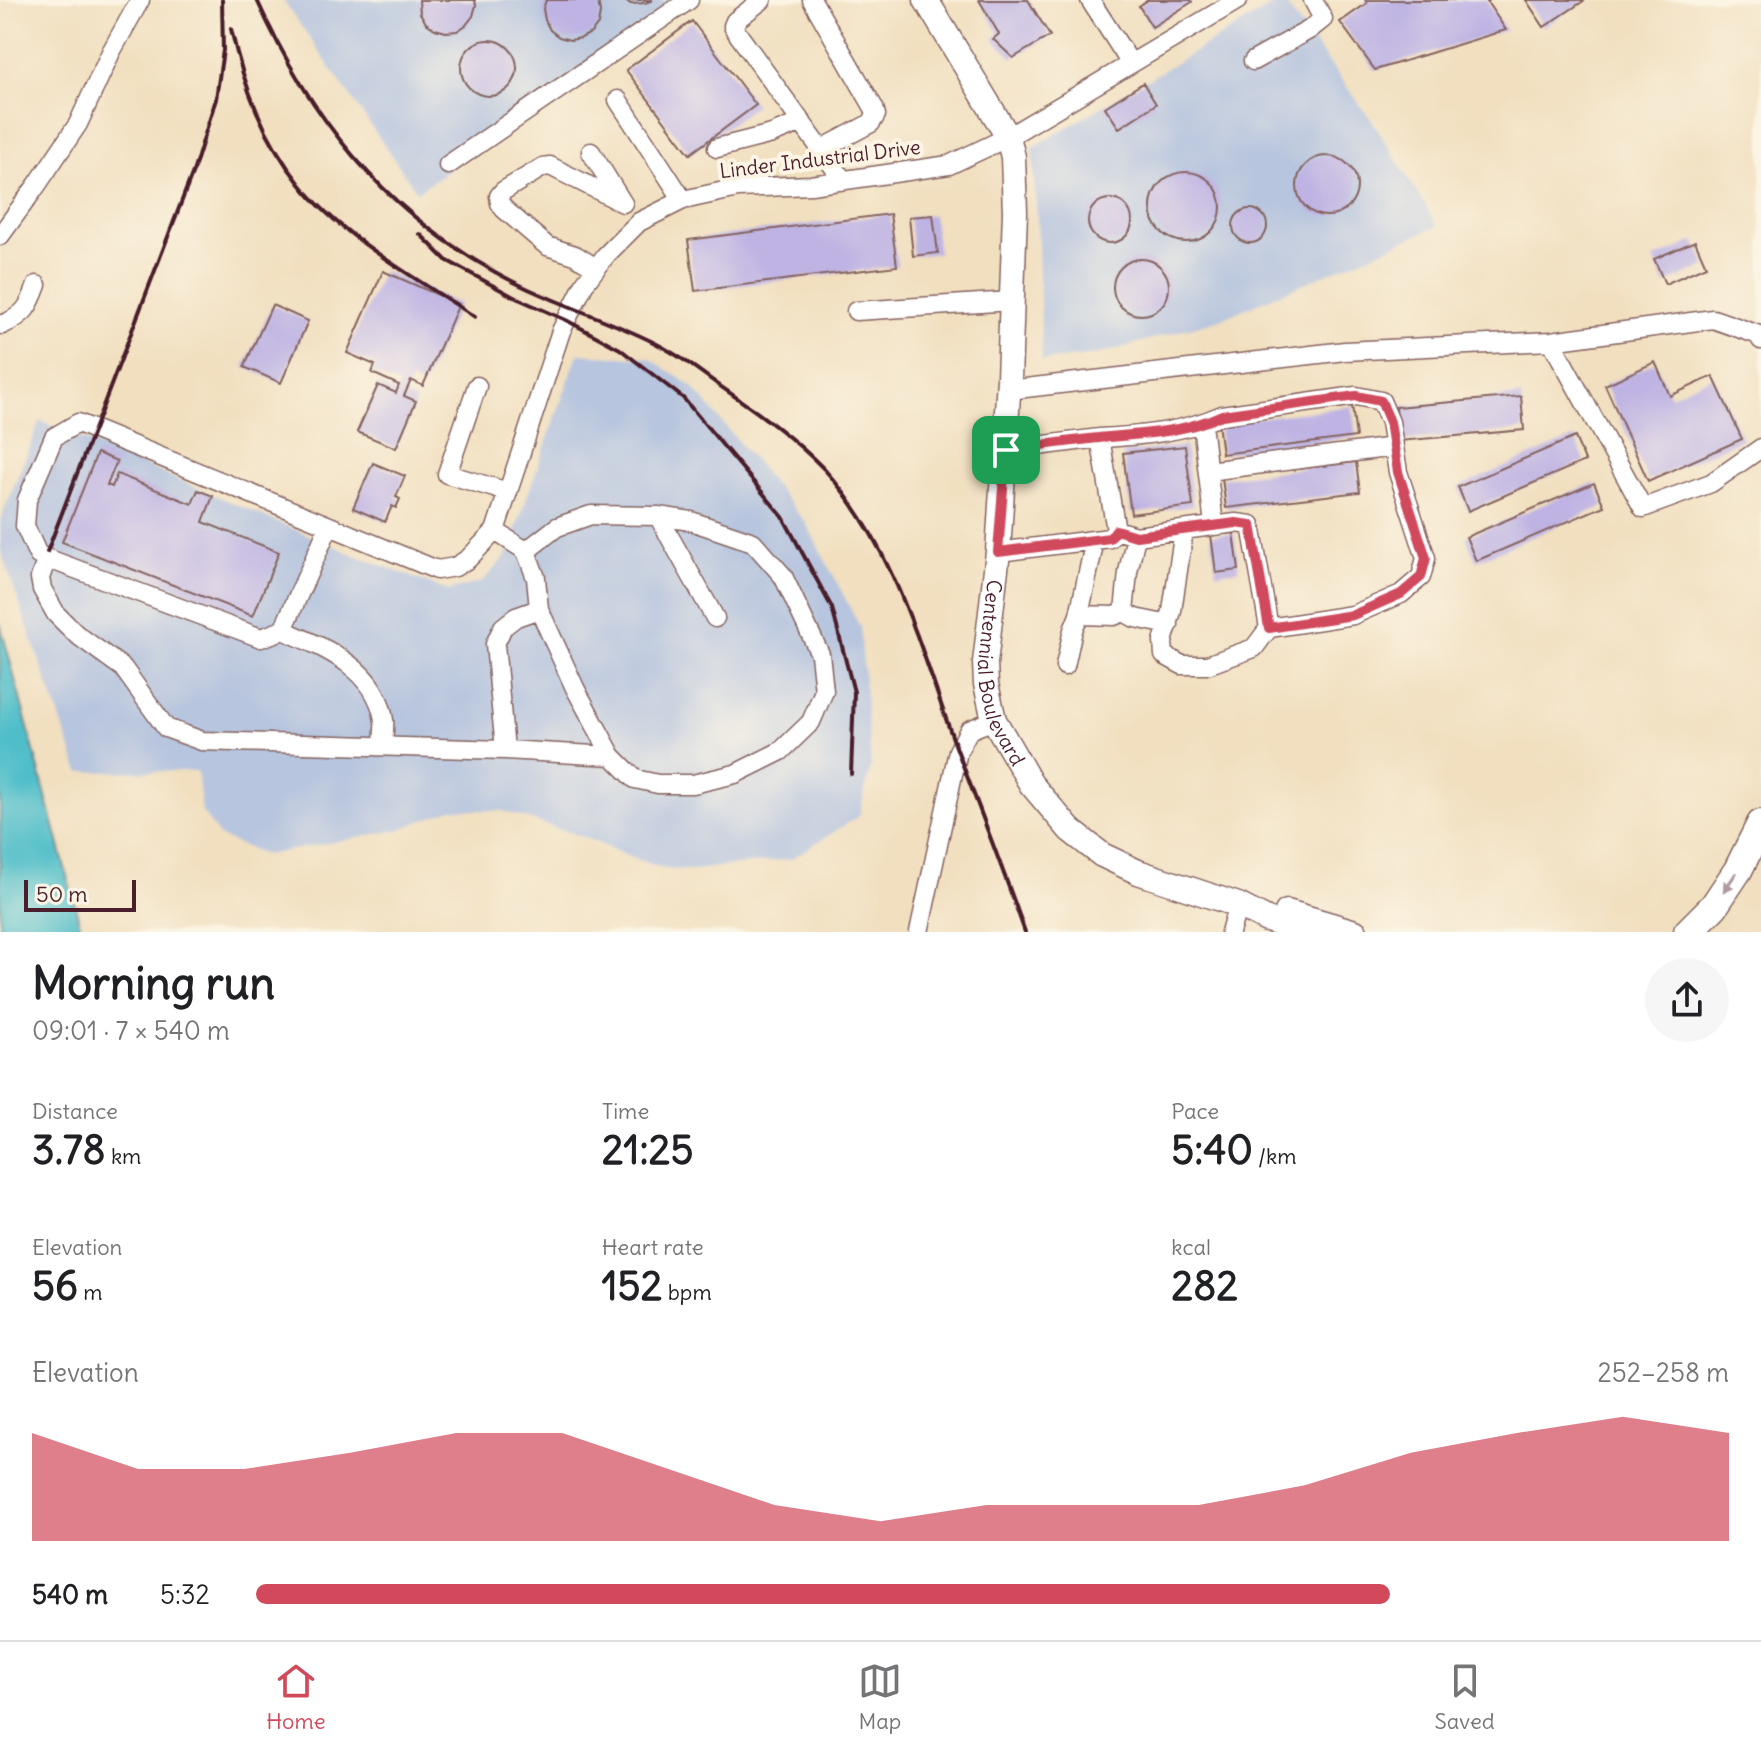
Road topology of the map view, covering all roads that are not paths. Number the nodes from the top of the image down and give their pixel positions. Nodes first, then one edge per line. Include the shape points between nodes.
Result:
1 (140, 0) edge
2 (689, 0) edge
3 (762, 0) edge
4 (812, 0) edge
5 (926, 0) edge
6 (1090, 0) edge
7 (1238, 0) edge
8 (1313, 0) edge
9 (1253, 61) dead end
10 (1131, 64) junction
11 (618, 100) dead end
12 (802, 122) junction
13 (1008, 137) junction
14 (717, 148) dead end
15 (822, 149) junction
16 (591, 152) dead end
17 (448, 165) dead end
18 (843, 180) junction
19 (683, 200) junction
20 (623, 203) junction
21 (636, 224) junction
22 (0, 236) edge
23 (596, 268) junction
24 (37, 285) dead end
25 (1012, 301) junction
26 (856, 311) dead end
27 (0, 324) edge
28 (1761, 340) edge
29 (1551, 341) junction
30 (477, 386) dead end
31 (1008, 390) junction
32 (1202, 424) junction
33 (1100, 438) junction
34 (1394, 447) junction
35 (1761, 448) edge
36 (1006, 450) junction
37 (1208, 471) junction
38 (508, 492) junction
39 (658, 516) junction
40 (1214, 525) junction
41 (329, 526) junction
42 (1116, 530) junction
43 (1184, 530) junction
44 (495, 531) junction
45 (1136, 536) junction
46 (526, 551) junction
47 (998, 552) junction
48 (1092, 554) dead end
49 (47, 558) junction
50 (539, 609) junction
51 (1124, 612) junction
52 (1079, 615) junction
53 (715, 618) dead end
54 (1169, 625) junction
55 (1269, 628) junction
56 (283, 630) junction
57 (1065, 666) dead end
58 (994, 720) junction
59 (383, 746) junction
60 (505, 750) junction
61 (612, 756) junction
62 (1761, 824) edge
63 (1238, 905) junction
64 (919, 932) edge
65 (1230, 932) edge
66 (1306, 932) edge
67 (1355, 932) edge
68 (1688, 932) edge

1 - 22 street via 78,124
2 - 17 street
3 - 12 street via 733,28
4 - 15 street via 876,115 871,123
5 - 13 main road, Centennial Boulevard
6 - 10 street
7 - 10 street, Linder Industrial Drive
8 - 9 street via 1323,19
10 - 13 street, Linder Industrial Drive
11 - 19 street
12 - 14 street
12 - 15 street
13 - 18 street, Linder Industrial Drive via 949,165
13 - 25 main road, Centennial Boulevard via 1015,212
15 - 18 street
16 - 20 street
18 - 19 street, Linder Industrial Drive via 738,188
19 - 21 street, Linder Industrial Drive
20 - 21 street
20 - 23 street via 550,166 499,196 504,209 547,246
21 - 23 street, Linder Industrial Drive
23 - 38 street, Linder Industrial Drive via 561,331
24 - 27 street via 17,319
25 - 26 street
25 - 31 main road, Centennial Boulevard
28 - 29 street via 1713,319
29 - 31 street via 1345,351
29 - 35 street via 1643,508 1711,483
30 - 38 street via 447,474
31 - 36 main road, Centennial Boulevard
32 - 33 street
32 - 34 street via 1222,415 1356,396 1381,401
32 - 37 street
33 - 36 street
33 - 42 street
34 - 37 street
34 - 55 street via 1426,558 1421,577 1401,594 1353,615
36 - 47 main road, Centennial Boulevard
37 - 40 street
38 - 44 street, Linder Industrial Drive
39 - 46 street via 591,515 557,527
39 - 53 street
39 - 61 street via 753,542 783,576 802,615 820,654 824,691 811,722 781,751 735,774 693,784 658,784 635,779
40 - 43 street
40 - 55 street via 1251,525
41 - 44 street, Linder Industrial Drive via 437,570 468,559
41 - 49 street via 78,423 54,437 27,500 25,526 38,555
41 - 56 street
42 - 45 street
42 - 47 street via 1110,538
43 - 45 street
43 - 54 street
44 - 46 street
45 - 51 street
46 - 50 street
47 - 58 main road, Centennial Boulevard via 985,663
48 - 52 street
49 - 56 street via 261,638
49 - 59 street via 40,578 56,614 123,668 166,728 202,741
50 - 60 street via 503,627 495,644
50 - 61 street
51 - 52 street
51 - 54 street
52 - 57 street
54 - 55 street via 1164,655 1182,665 1207,665 1254,648
56 - 59 street via 331,651 362,674 384,720
58 - 63 main road, Centennial Boulevard via 1031,784 1070,830 1102,855
58 - 64 street via 969,730 958,751
59 - 60 street
60 - 61 street
62 -> 68 highway via 1714,906
63 - 65 street
63 - 66 main road, Centennial Boulevard
63 - 67 main road, Centennial Boulevard via 1284,911

